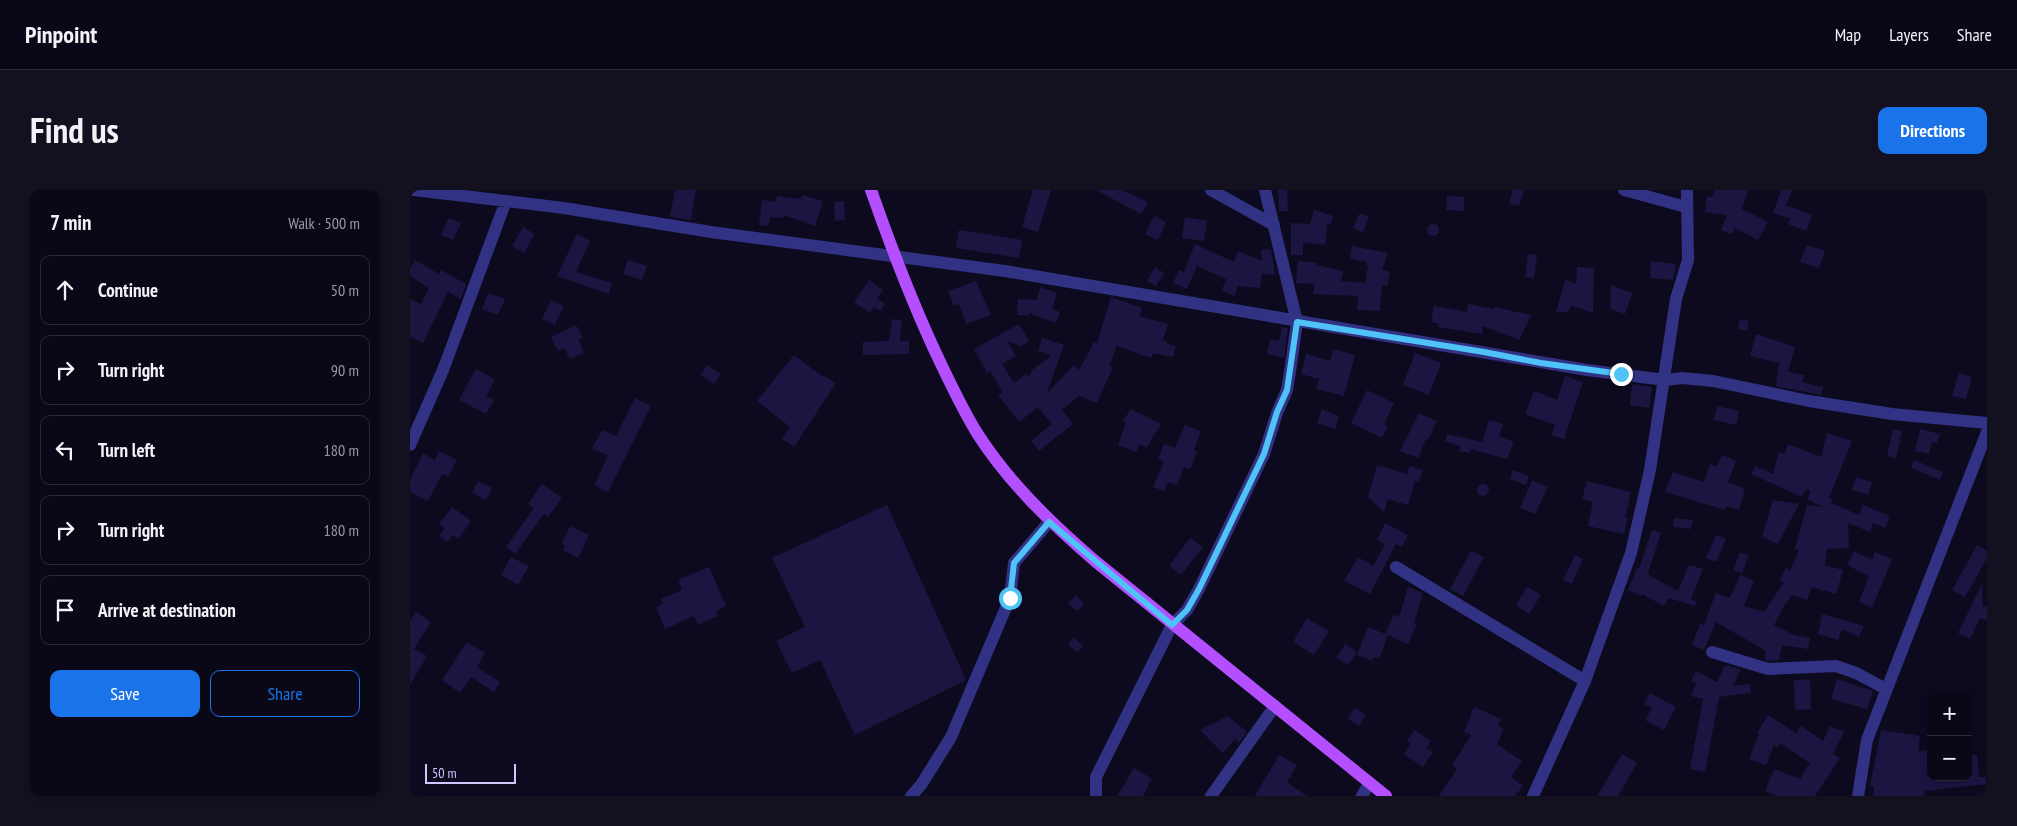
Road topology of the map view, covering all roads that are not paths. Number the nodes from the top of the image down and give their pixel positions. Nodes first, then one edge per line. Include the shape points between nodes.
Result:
1 (414, 190) edge
2 (871, 190) edge
3 (1211, 190) edge
4 (1265, 190) edge
5 (1624, 190) edge
6 (1687, 190) edge
7 (458, 193) edge
8 (506, 201) junction
9 (1686, 207) junction
10 (1274, 225) junction
11 (893, 256) junction
12 (1297, 322) junction
13 (1665, 380) junction
14 (1987, 423) edge
15 (1987, 432) edge
16 (410, 445) edge
17 (1049, 522) junction
18 (1396, 567) dead end
19 (1172, 625) junction
20 (1712, 652) dead end
21 (1585, 680) junction
22 (1886, 689) junction
23 (1275, 706) junction
24 (1369, 784) junction
25 (911, 796) edge
26 (1096, 796) edge
27 (1211, 796) edge
28 (1362, 796) edge
29 (1386, 796) edge
30 (1533, 796) edge
31 (1858, 796) edge

1 - 7 street
2 - 11 main road
3 - 10 street
4 - 10 street
5 - 9 street
6 - 9 street
7 - 8 street
8 - 11 street
8 - 16 street via 443,370
9 - 13 street via 1688,260 1676,299
10 - 12 street
11 - 12 street via 1005,271
11 - 17 main road via 917,314 977,434
12 - 13 street via 1578,369
12 - 19 street via 1287,390 1264,454 1199,589 1187,610
13 - 14 street via 1713,381 1825,404
13 - 21 street via 1650,470 1631,553
15 - 22 street
17 - 19 main road
17 - 25 street via 1014,563 1010,598 952,737
18 - 21 street
19 - 23 main road
19 - 26 street via 1096,778
20 - 22 street via 1768,669 1836,666
21 - 30 street
22 - 31 street via 1867,740
23 - 24 main road
23 - 27 street
24 - 28 street
24 - 29 main road

